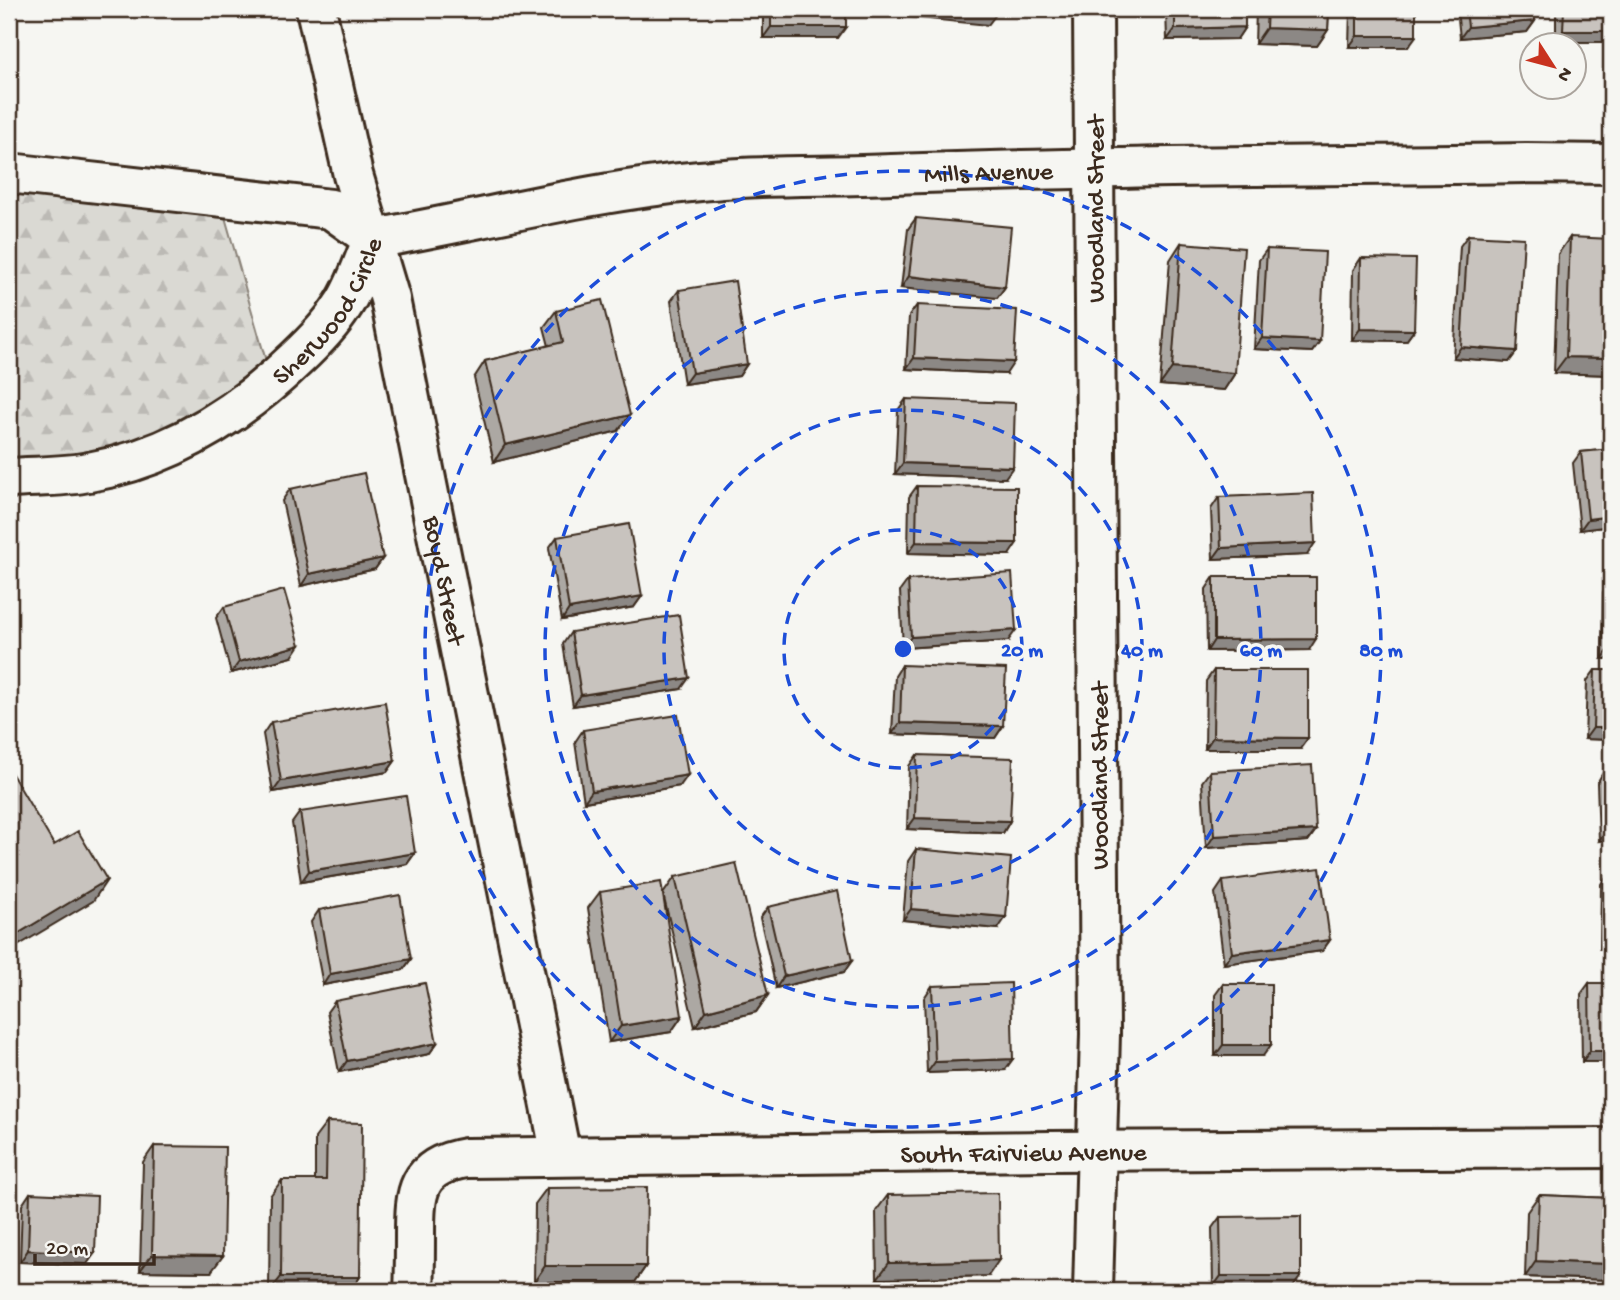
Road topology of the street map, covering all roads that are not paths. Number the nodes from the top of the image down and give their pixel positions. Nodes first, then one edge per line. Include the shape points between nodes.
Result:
1 (316, 9) edge
2 (1093, 9) edge
3 (1611, 164) edge
4 (1094, 170) junction
5 (9, 173) edge
6 (373, 239) junction
7 (9, 478) edge
8 (1611, 1148) edge
9 (1097, 1150) junction
10 (561, 1156) junction
11 (414, 1291) edge
12 (1093, 1291) edge

1 - 6 street, Boyd Street via 353,175
2 - 4 street, Woodland Street
3 - 4 street, Mills Avenue
4 - 6 street, Mills Avenue via 700,180
4 - 9 street, Woodland Street
5 - 6 street, Sherwood Circle via 331,209
6 - 7 street, Sherwood Circle via 343,307 281,373 231,414 186,441 138,461 87,473
6 - 10 street, Boyd Street via 392,313
8 - 9 street, South Fairview Avenue
9 - 10 street, South Fairview Avenue
9 - 12 street, Woodland Street
10 - 11 street, South Fairview Avenue via 466,1158 438,1167 422,1182 415,1198

